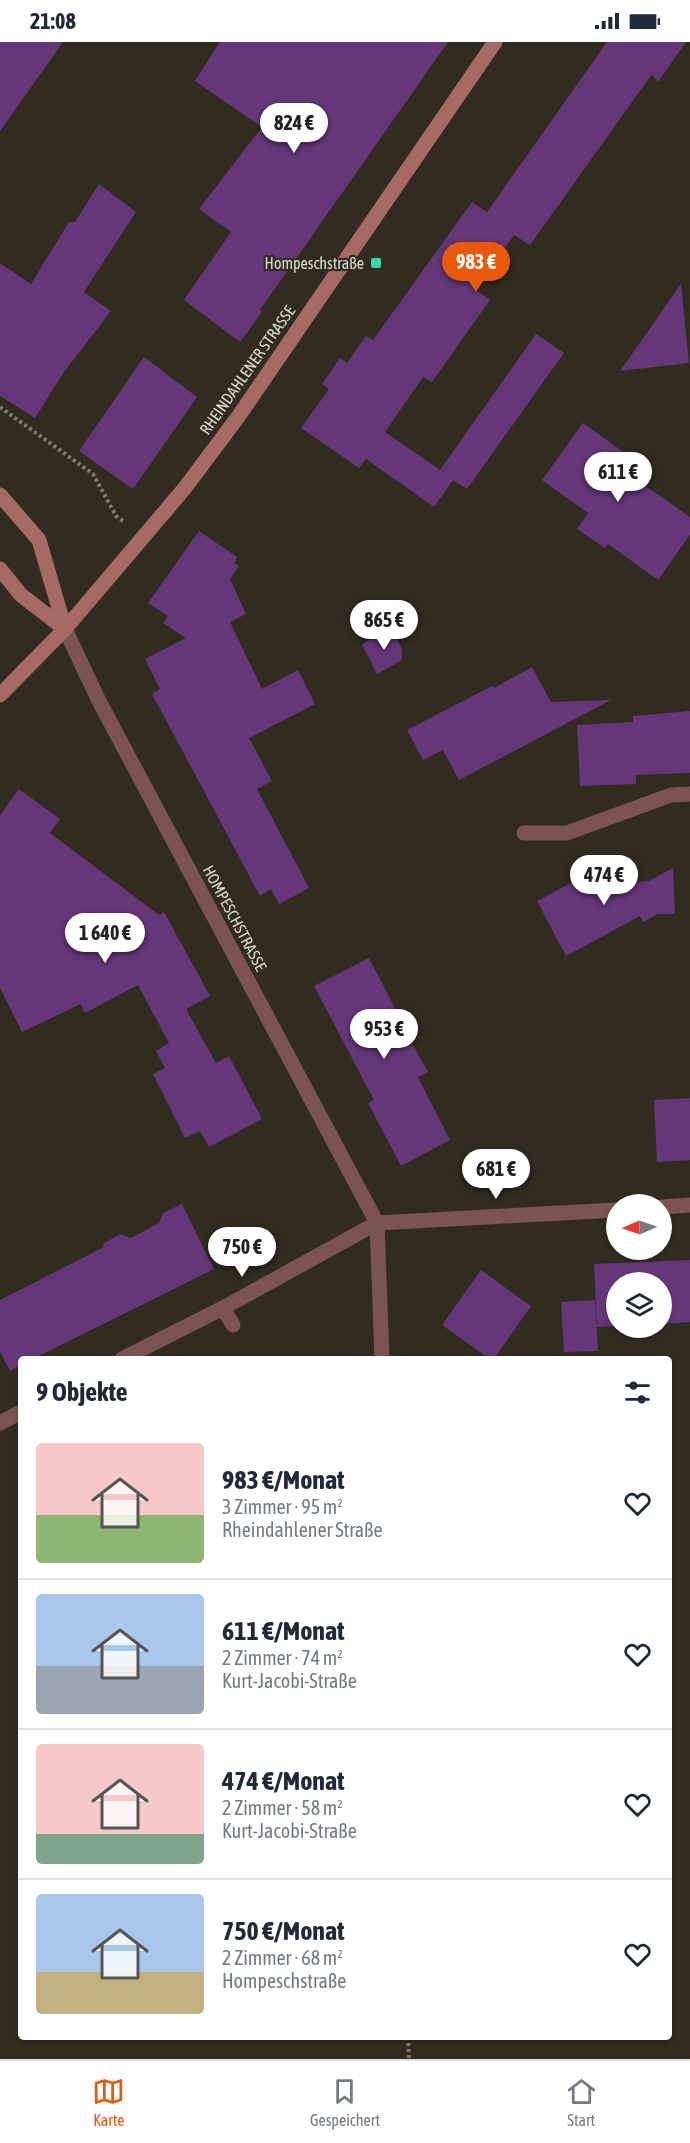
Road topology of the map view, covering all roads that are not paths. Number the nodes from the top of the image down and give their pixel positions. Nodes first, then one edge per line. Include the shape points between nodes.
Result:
1 (495, 42) edge
2 (0, 495) edge
3 (0, 569) edge
4 (65, 629) junction
5 (0, 695) edge
6 (690, 794) edge
7 (524, 833) dead end
8 (690, 1205) edge
9 (672, 1206) edge
10 (606, 1210) edge
11 (377, 1223) junction
12 (223, 1308) junction
13 (234, 1325) dead end
14 (128, 1356) edge
15 (382, 1356) edge
16 (18, 1414) edge
17 (0, 1424) edge

1 - 4 main road, RHEINDAHLENER STRASSE via 238,417 184,489
2 - 4 main road via 39,540
3 - 4 main road via 21,595
4 - 5 main road, RHEINDAHLENER STRASSE
4 - 11 street, HOMPESCHSTRASSE via 99,701
6 - 7 street via 671,795 567,833
8 - 9 street
10 - 11 street
11 - 12 street
11 - 15 street, HOMPESCHSTRASSE
12 - 13 street
12 - 14 street
16 - 17 street

